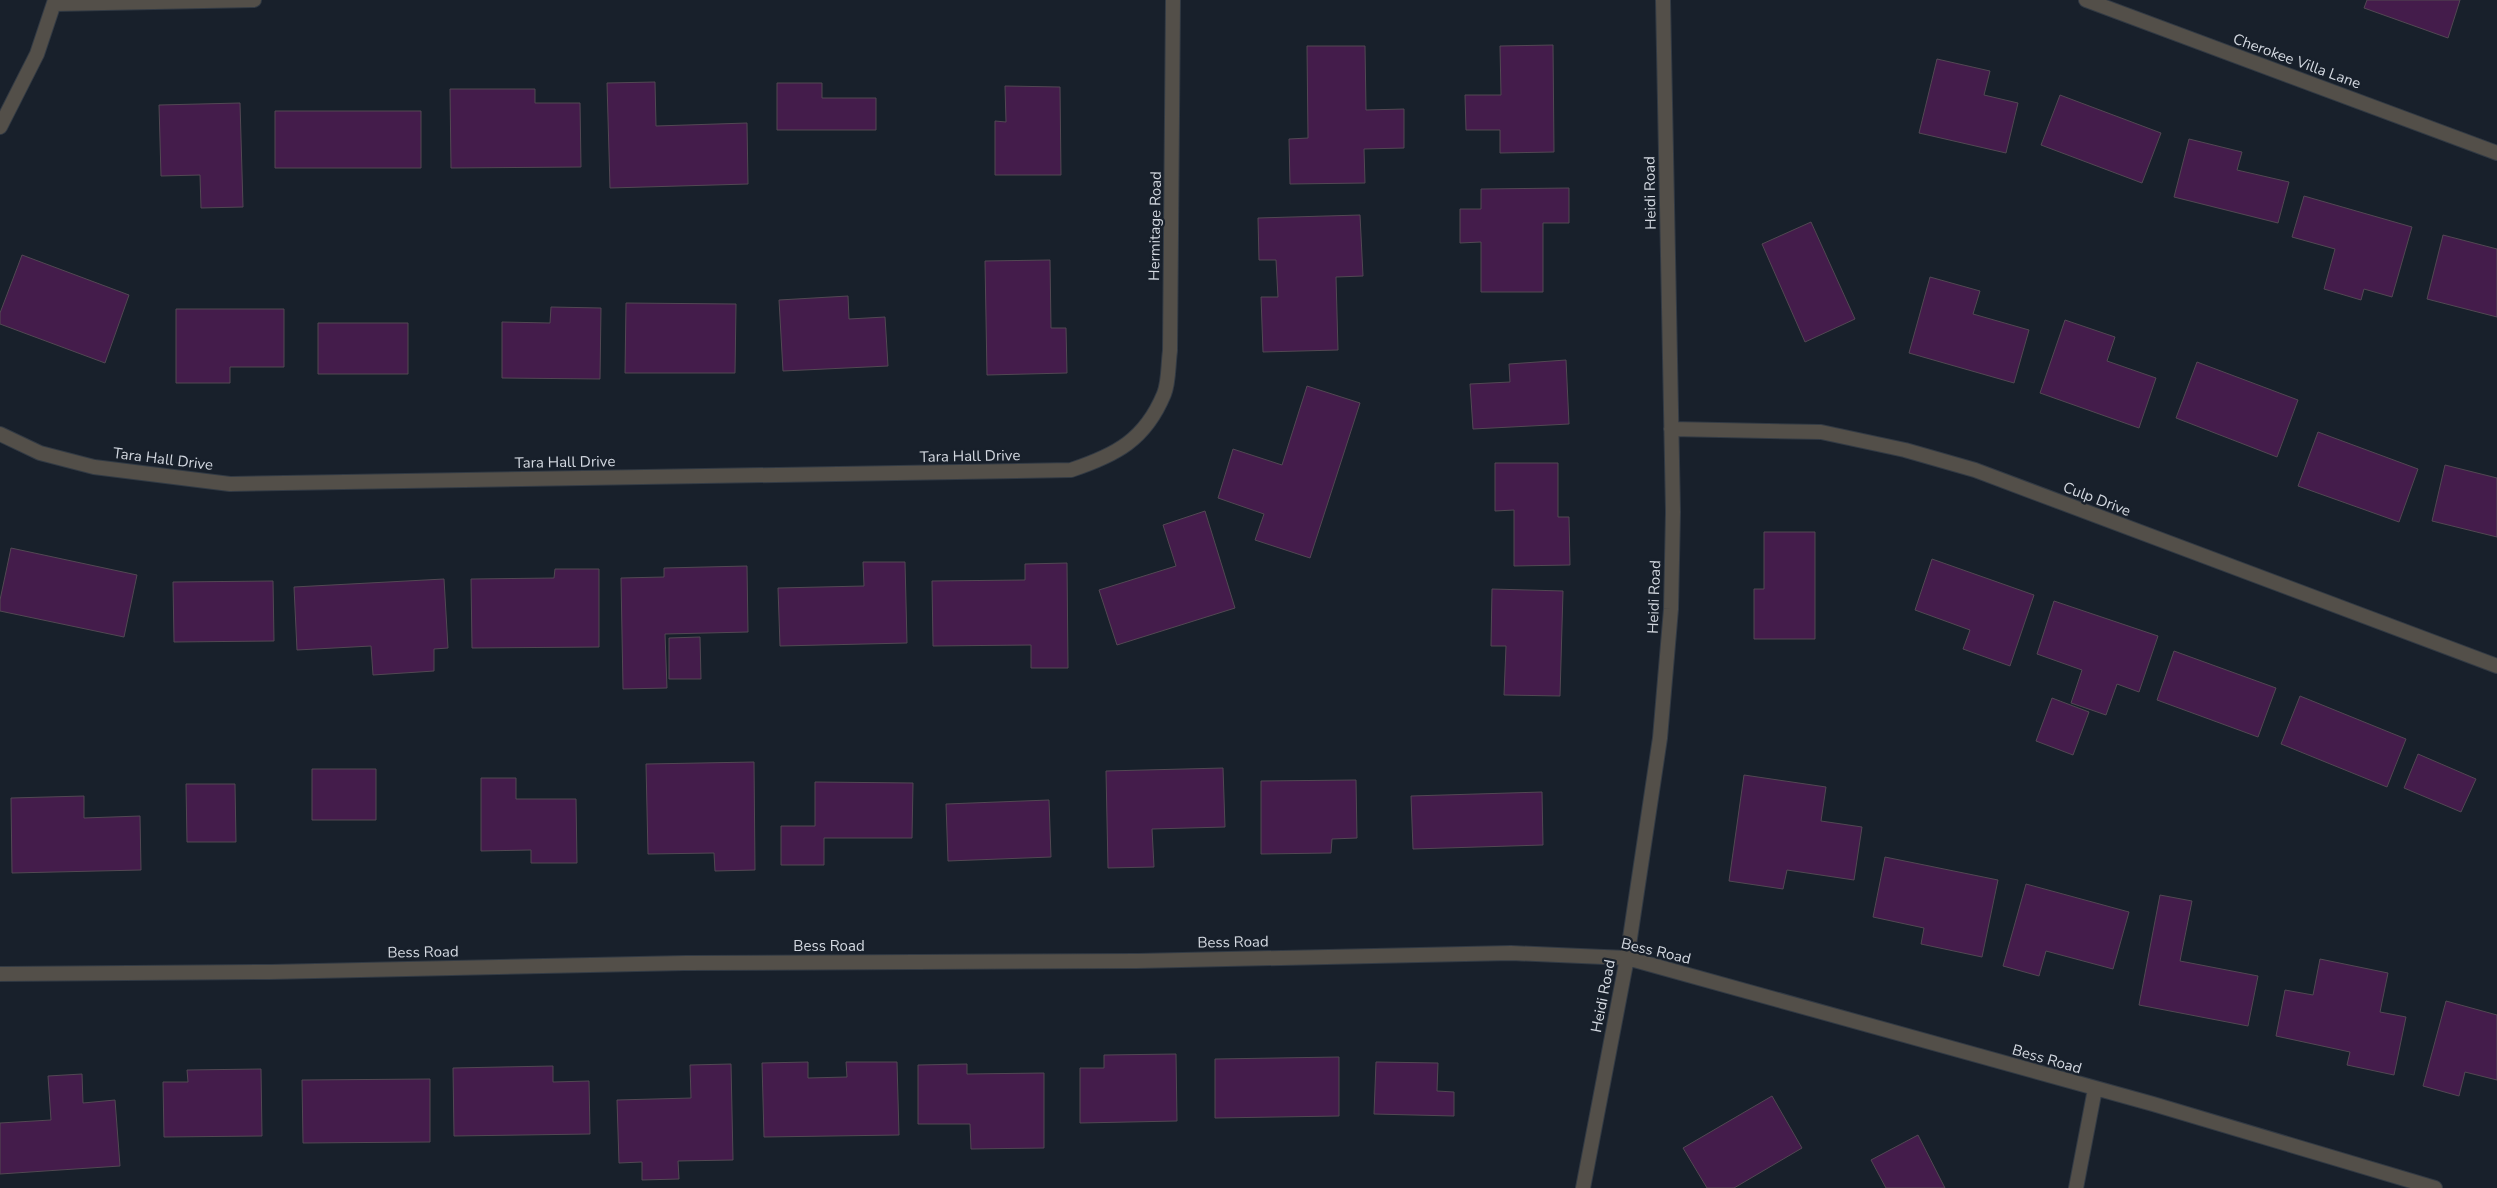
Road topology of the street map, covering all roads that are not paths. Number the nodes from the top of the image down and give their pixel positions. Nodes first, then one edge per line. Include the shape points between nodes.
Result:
1 (254, 0) edge
2 (1173, 0) edge
3 (1663, 0) edge
4 (2086, 0) edge
5 (55, 2) edge
6 (0, 127) edge
7 (2497, 153) edge
8 (1671, 429) junction
9 (0, 434) edge
10 (1132, 442) joint
11 (2497, 666) edge
12 (1627, 958) junction
13 (0, 974) edge
14 (2095, 1089) junction
15 (1583, 1188) edge
16 (2076, 1188) edge
17 (2435, 1188) edge

1 - 5 street
2 - 10 street, Hermitage Road via 1170,351 1164,393 1147,424
3 - 8 street, Heidi Road
4 - 7 street, Cherokee Villa Lane
5 - 6 street via 37,54
8 - 11 street, Culp Drive via 1821,432 1905,450 1957,465
8 - 12 street, Heidi Road via 1671,609 1660,738
9 - 10 street, Tara Hall Drive via 40,453 94,467 230,484 1072,470 1107,458
12 - 13 street, Bess Road via 1511,953 1127,961 685,963
12 - 14 street, Bess Road
12 - 15 street, Heidi Road
14 - 16 street
14 - 17 street, Bess Road

